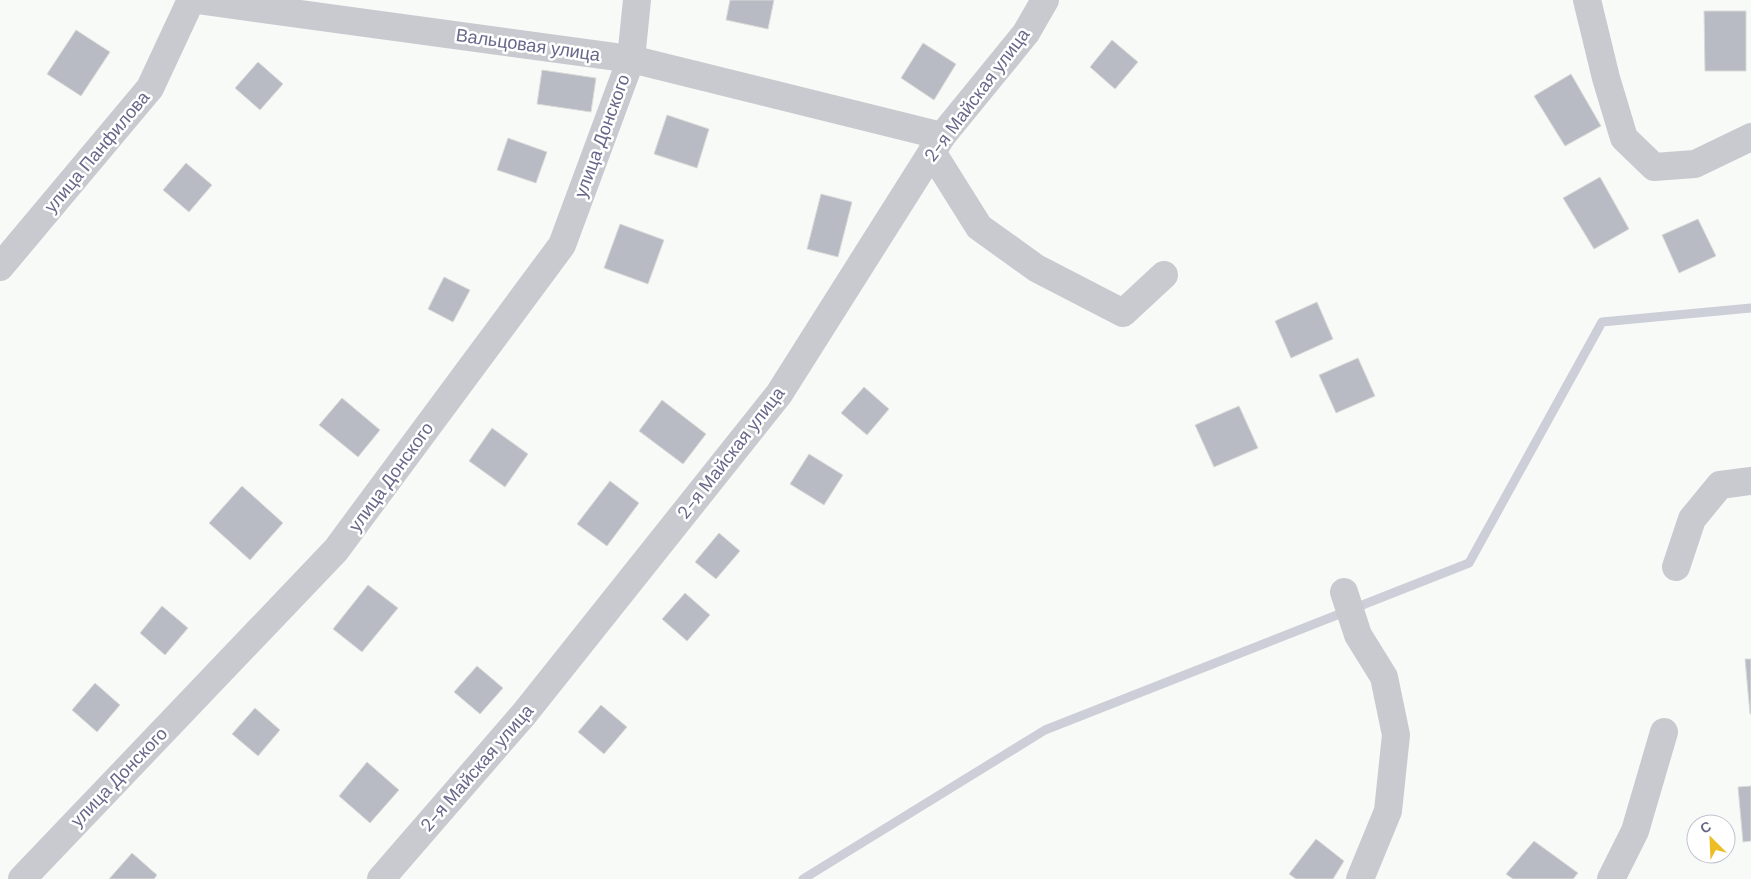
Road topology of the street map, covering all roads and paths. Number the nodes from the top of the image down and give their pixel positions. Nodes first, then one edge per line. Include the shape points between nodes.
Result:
1 (191, 0) edge
2 (197, 0) edge
3 (637, 0) edge
4 (1045, 0) edge
5 (1587, 0) edge
6 (631, 59) junction
7 (1751, 137) edge
8 (937, 144) junction
9 (0, 267) edge
10 (1164, 275) dead end
11 (1751, 481) edge
12 (1676, 567) dead end
13 (1344, 592) dead end
14 (1664, 732) dead end
15 (22, 879) edge
16 (381, 879) edge
17 (1360, 879) edge
18 (1611, 879) edge

1 - 9 street, улица Панфилова via 150,88
2 - 6 street, Вальцовая улица
3 - 6 street, улица Донского
4 - 8 street, 2-я Майская улица via 1026,33
5 - 7 street via 1624,138 1654,167 1695,164
6 - 8 street, Вальцовая улица
6 - 15 street, улица Донского via 562,245 336,550
8 - 10 street via 979,227 1045,272 1123,313
8 - 16 street, 2-я Майская улица via 779,394 524,714
11 - 12 street via 1720,485 1692,519
13 - 17 street via 1358,635 1384,677 1396,735 1388,810
14 - 18 street via 1635,831

